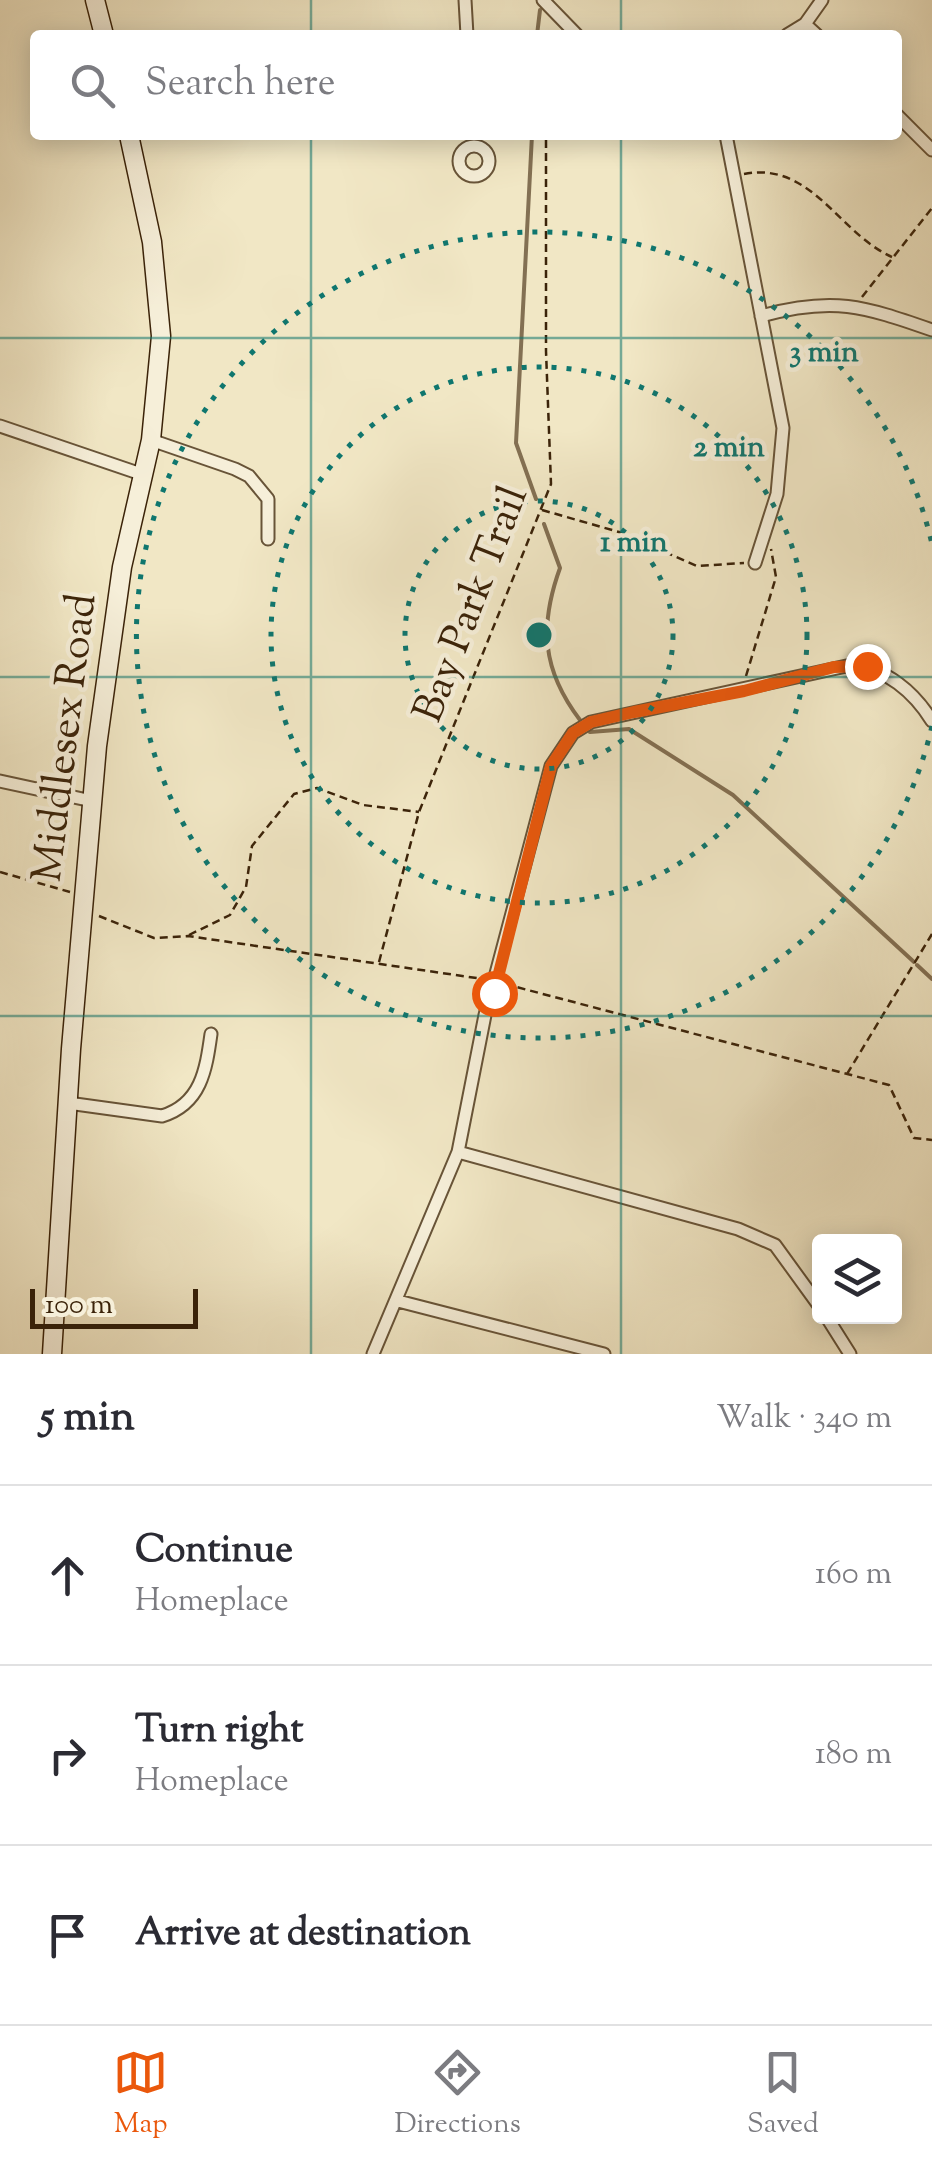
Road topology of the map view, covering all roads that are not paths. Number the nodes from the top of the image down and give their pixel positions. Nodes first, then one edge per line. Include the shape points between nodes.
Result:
1 (95, 0) edge
2 (465, 0) edge
3 (543, 0) edge
4 (822, 0) edge
5 (805, 24) junction
6 (103, 30) edge
7 (467, 30) edge
8 (572, 30) edge
9 (795, 30) edge
10 (811, 30) edge
11 (902, 120) edge
12 (131, 140) edge
13 (727, 140) edge
14 (932, 150) edge
15 (762, 316) junction
16 (932, 330) edge
17 (0, 426) edge
18 (151, 440) junction
19 (144, 475) junction
20 (268, 539) dead end
21 (756, 563) road end
22 (932, 720) edge
23 (0, 781) edge
24 (92, 800) junction
25 (211, 1034) dead end
26 (68, 1103) junction
27 (458, 1152) junction
28 (812, 1296) edge
29 (398, 1300) junction
30 (831, 1324) edge
31 (52, 1354) edge
32 (372, 1354) edge
33 (604, 1354) edge
34 (850, 1354) edge

1 - 6 main road
2 - 7 street
3 - 8 street
4 - 5 street
5 - 9 street
5 - 10 street
11 - 14 street
12 - 18 main road, Middlesex Road via 159,288
13 - 15 street
15 - 16 street via 808,303 854,307
15 - 21 street via 783,428 777,494
17 - 19 street
18 - 19 main road, Middlesex Road
18 - 20 street via 249,476 268,499
19 - 24 main road, Middlesex Road via 108,647
22 - 27 street via 918,698 867,666 834,667 591,722 573,733 551,766
23 - 24 street
24 - 26 main road, Middlesex Road
25 - 26 street via 202,1083 176,1112 162,1116
26 - 31 main road, Middlesex Road
27 - 28 street via 738,1229 774,1245
27 - 29 street
29 - 32 street
29 - 33 street
30 - 34 street

